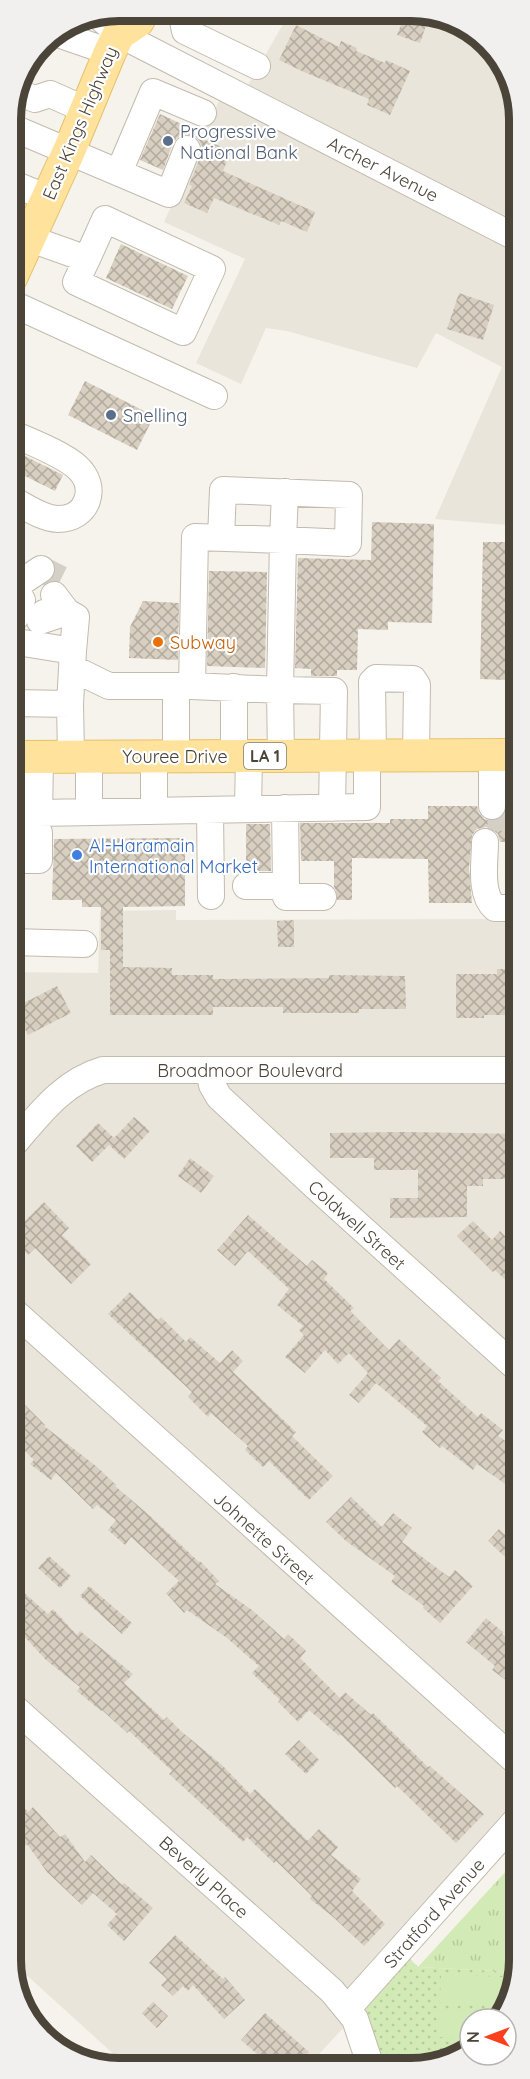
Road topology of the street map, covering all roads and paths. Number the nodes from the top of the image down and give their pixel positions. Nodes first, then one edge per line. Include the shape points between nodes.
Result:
1 (138, 21) edge
2 (183, 21) edge
3 (111, 28) edge
4 (76, 31) edge
5 (216, 47) junction
6 (214, 82) junction
7 (24, 95) edge
8 (86, 110) junction
9 (21, 131) edge
10 (194, 132) junction
11 (69, 151) junction
12 (119, 172) junction
13 (21, 187) edge
14 (48, 198) junction
15 (21, 234) edge
16 (509, 234) edge
17 (21, 235) edge
18 (87, 258) junction
19 (21, 308) edge
20 (213, 396) dead end
21 (21, 438) edge
22 (285, 492) junction
23 (21, 504) edge
24 (221, 538) junction
25 (283, 540) junction
26 (35, 601) edge
27 (73, 660) junction
28 (184, 686) junction
29 (234, 687) junction
30 (280, 690) junction
31 (21, 703) edge
32 (70, 704) junction
33 (505, 755) edge
34 (23, 756) edge
35 (80, 756) junction
36 (165, 756) junction
37 (241, 756) junction
38 (281, 756) junction
39 (332, 756) junction
40 (370, 756) junction
41 (416, 756) junction
42 (492, 802) tunnel mouth
43 (285, 808) junction
44 (332, 808) junction
45 (248, 809) junction
46 (210, 810) junction
47 (154, 811) junction
48 (89, 812) junction
49 (493, 842) tunnel mouth
50 (246, 886) dead end
51 (286, 886) junction
52 (211, 896) dead end
53 (323, 897) dead end
54 (509, 908) edge
55 (21, 942) edge
56 (84, 944) dead end
57 (209, 1070) junction
58 (509, 1070) edge
59 (21, 1136) edge
60 (21, 1318) edge
61 (509, 1361) edge
62 (21, 1714) edge
63 (509, 1755) edge
64 (509, 1828) edge
65 (348, 2008) junction
66 (368, 2058) edge

1 - 3 main road, East Kings Highway
2 - 5 street via 185,31
3 - 4 street, Archer Avenue
3 - 6 street, Archer Avenue
3 - 8 main road, East Kings Highway
5 - 6 street
5 - 6 street via 248,62
6 - 10 street
6 - 16 street, Archer Avenue
7 - 8 street via 35,99 50,94
8 - 11 main road, East Kings Highway
9 - 11 street
10 - 12 street via 169,194
10 - 12 street via 153,92
11 - 12 street
11 - 14 main road, East Kings Highway
13 - 14 street
14 - 15 main road, East Kings Highway
17 - 18 street
18 - 18 street via 76,282 183,332 212,269 105,219
19 - 20 street
21 - 23 street via 77,466 87,478 89,494 84,509 58,519
22 - 24 street via 223,490
22 - 25 street
22 - 25 street via 349,495 348,543
24 - 25 street
24 - 28 street via 195,537
25 - 30 street
26 - 27 street via 45,648
26 - 27 street via 76,617
27 - 28 street via 109,686
27 - 32 street
28 - 29 street
28 - 36 street
29 - 30 street
29 - 37 street
30 - 38 street
30 - 39 street via 334,690
31 - 32 street
32 - 35 street
33 - 41 main road, Youree Drive / LA 1
33 - 42 street
34 - 35 main road, Youree Drive / LA 1
34 - 48 street via 30,824
35 - 36 main road, Youree Drive / LA 1
35 - 48 street
36 - 37 main road, Youree Drive / LA 1
36 - 47 street
37 - 38 main road, Youree Drive / LA 1
37 - 45 street
38 - 39 main road, Youree Drive / LA 1
39 - 40 main road, Youree Drive / LA 1
39 - 44 street
40 - 41 main road, Youree Drive / LA 1
40 - 41 street via 372,682 376,678 413,679 417,685
40 - 44 street via 367,807
43 - 44 street
43 - 45 street
43 - 51 street
45 - 46 street
46 - 47 street
46 - 52 street
47 - 48 street
49 - 54 street via 485,894 495,908
50 - 51 street
51 - 53 street via 286,897
55 - 56 street
57 - 58 street, Broadmoor Boulevard
57 - 59 street, Broadmoor Boulevard via 118,1069 93,1073 64,1089
57 - 61 street, Coldwell Street via 219,1097
60 - 63 street, Johnette Street
62 - 65 street, Beverly Place
64 - 65 street, Stratford Avenue
65 - 66 street, Beverly Place via 361,2031

